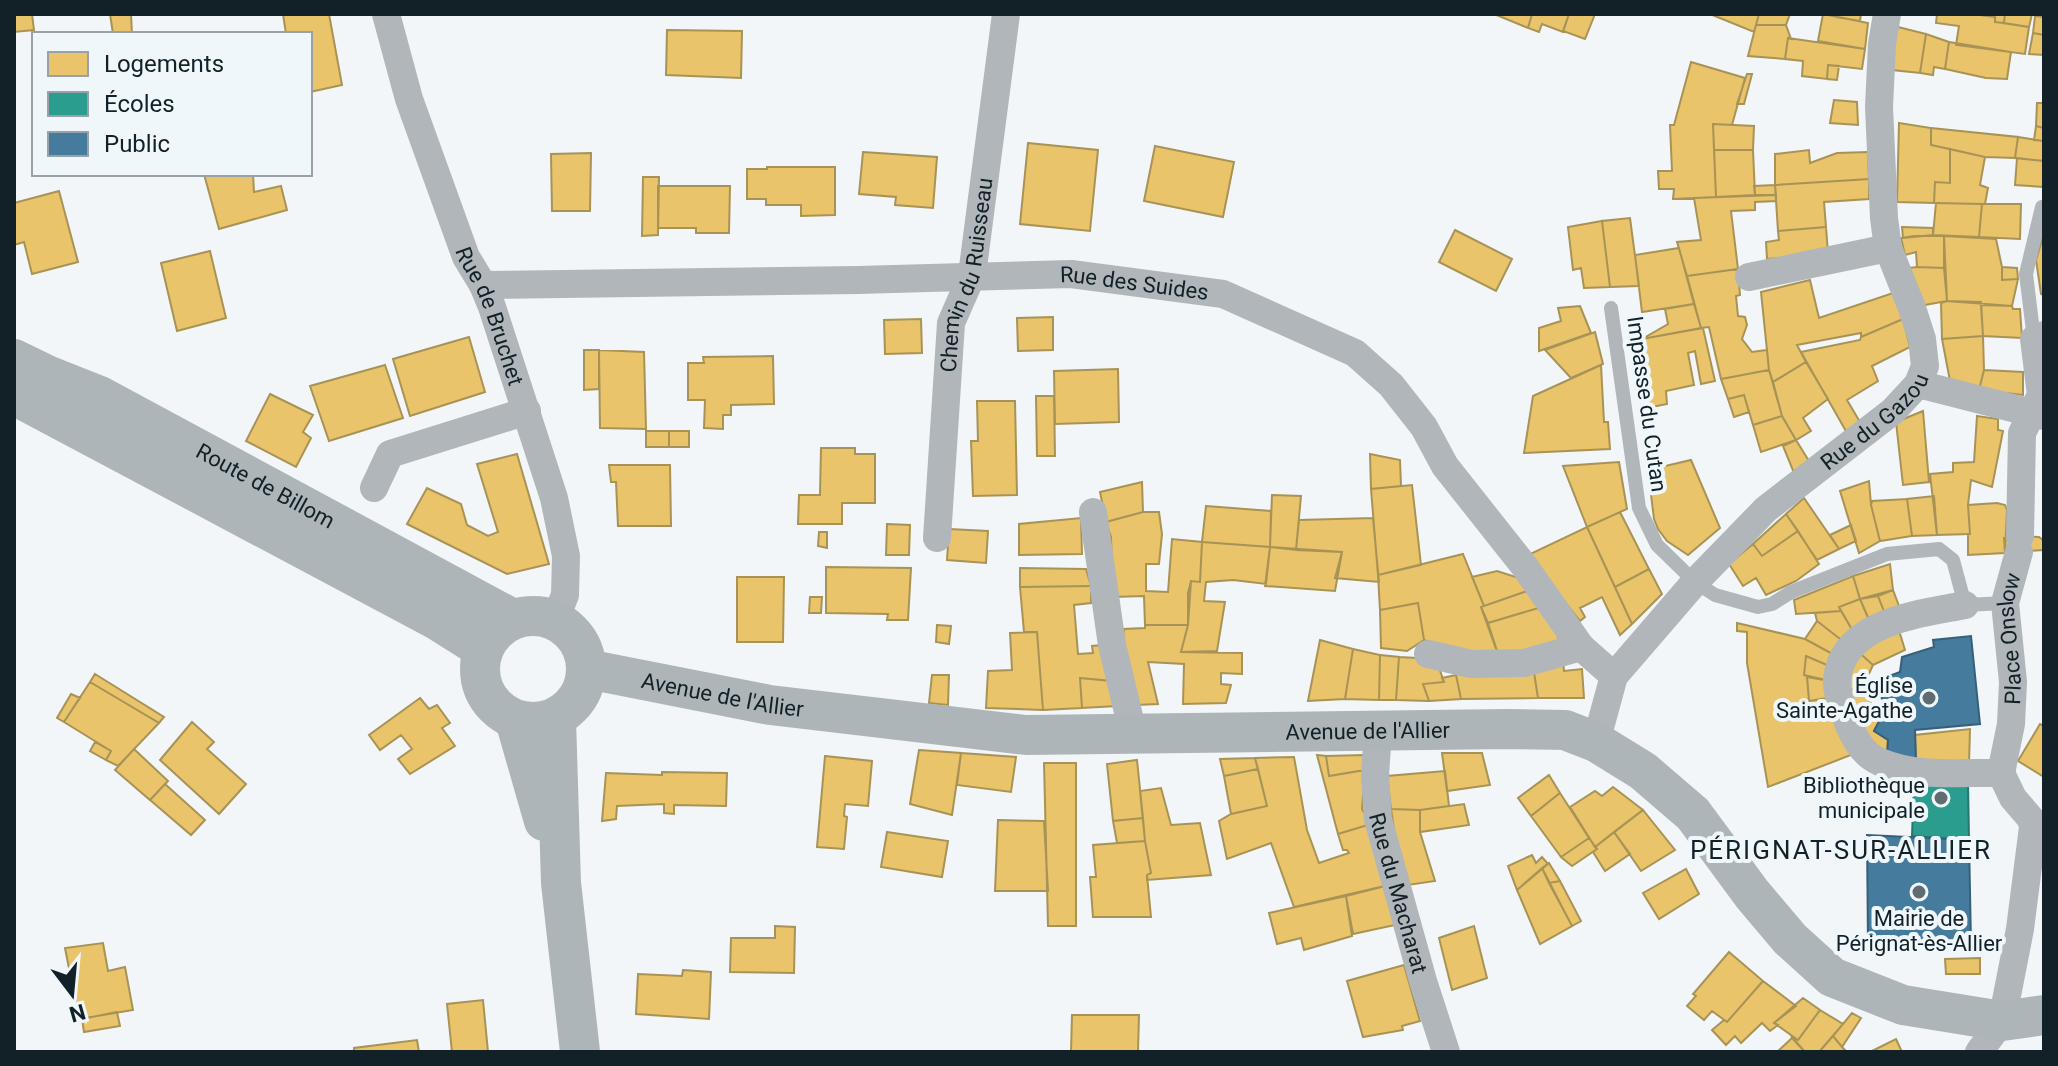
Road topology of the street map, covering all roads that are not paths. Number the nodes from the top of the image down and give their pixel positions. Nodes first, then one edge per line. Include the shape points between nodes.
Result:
1 (386, 14) edge
2 (1006, 14) edge
3 (1887, 14) edge
4 (2042, 207) dead end
5 (1888, 248) junction
6 (972, 275) junction
7 (1749, 277) dead end
8 (483, 285) junction
9 (1611, 308) dead end
10 (2039, 337) edge
11 (14, 359) edge
12 (1918, 384) junction
13 (14, 395) edge
14 (527, 411) junction
15 (2037, 415) edge
16 (374, 488) dead end
17 (1093, 512) dead end
18 (937, 538) dead end
19 (1695, 582) junction
20 (2005, 603) junction
21 (1965, 605) junction
22 (513, 619) junction
23 (555, 620) junction
24 (1581, 647) junction
25 (483, 649) junction
26 (1428, 654) dead end
27 (587, 669) junction
28 (1614, 676) junction
29 (556, 718) junction
30 (515, 720) junction
31 (1378, 730) junction
32 (1133, 733) junction
33 (1596, 742) junction
34 (2001, 773) junction
35 (2038, 820) edge
36 (561, 883) junction
37 (2044, 1015) edge
38 (1991, 1037) edge
39 (580, 1052) edge
40 (1446, 1052) edge

1 - 8 street, Rue de Bruchet via 414,113 466,257
2 - 6 street, Chemin du Ruisseau
3 - 5 street, Rue du Gazou via 1879,107
4 - 10 lane via 2026,274
5 - 7 street
5 - 12 street, Rue du Gazou via 1922,339 1925,366
6 - 8 street, Rue des Suides
6 - 18 street, Chemin du Ruisseau via 951,323
6 - 24 street, Rue des Suides via 1071,274 1223,294 1355,353 1391,385 1424,427 1445,466
8 - 14 street, Rue de Bruchet
9 - 19 lane, Impasse du Cutan via 1639,508 1657,545
10 - 15 street, Place Onslow
11 - 22 main road, Route de Billom via 100,396
12 - 15 street
12 - 19 street, Rue du Gazou via 1893,411 1766,509
13 - 25 main road, Route de Billom
14 - 16 street via 390,454
14 - 23 street, Rue de Bruchet via 566,556 565,595
15 - 20 street, Place Onslow via 2022,433 2020,544
17 - 32 street via 1112,645
19 - 21 lane, Impasse du Cutan via 1715,595 1758,607 1887,554 1939,549 1953,560
19 - 28 street, Rue du Gazou
20 - 21 lane
20 - 34 street, Place Onslow via 2013,682
21 - 34 street via 1899,619 1861,637 1841,664 1837,691 1862,751 1878,762 1907,771
22 - 23 main road
22 - 25 main road via 495,631
23 - 27 main road via 573,633
24 - 26 street via 1524,663 1471,664
24 - 28 street, Rue des Suides
25 - 30 main road via 479,670 484,692 497,710
27 - 29 main road via 584,689 572,708
27 - 32 main road, Avenue de l'Allier via 770,705 920,724 1026,735
28 - 33 street, Rue du Gazou
29 - 30 main road via 536,723
29 - 36 main road
30 - 36 main road
31 - 32 main road, Avenue de l'Allier
31 - 33 main road, Avenue de l'Allier via 1565,730
31 - 40 street, Rue du Macharat via 1378,819
33 - 38 main road, Avenue de l'Allier via 1643,771 1693,814 1790,939 1832,977
34 - 35 street via 2013,798
35 - 38 street via 2020,929
36 - 39 main road
37 - 38 main road, Avenue de l'Allier

